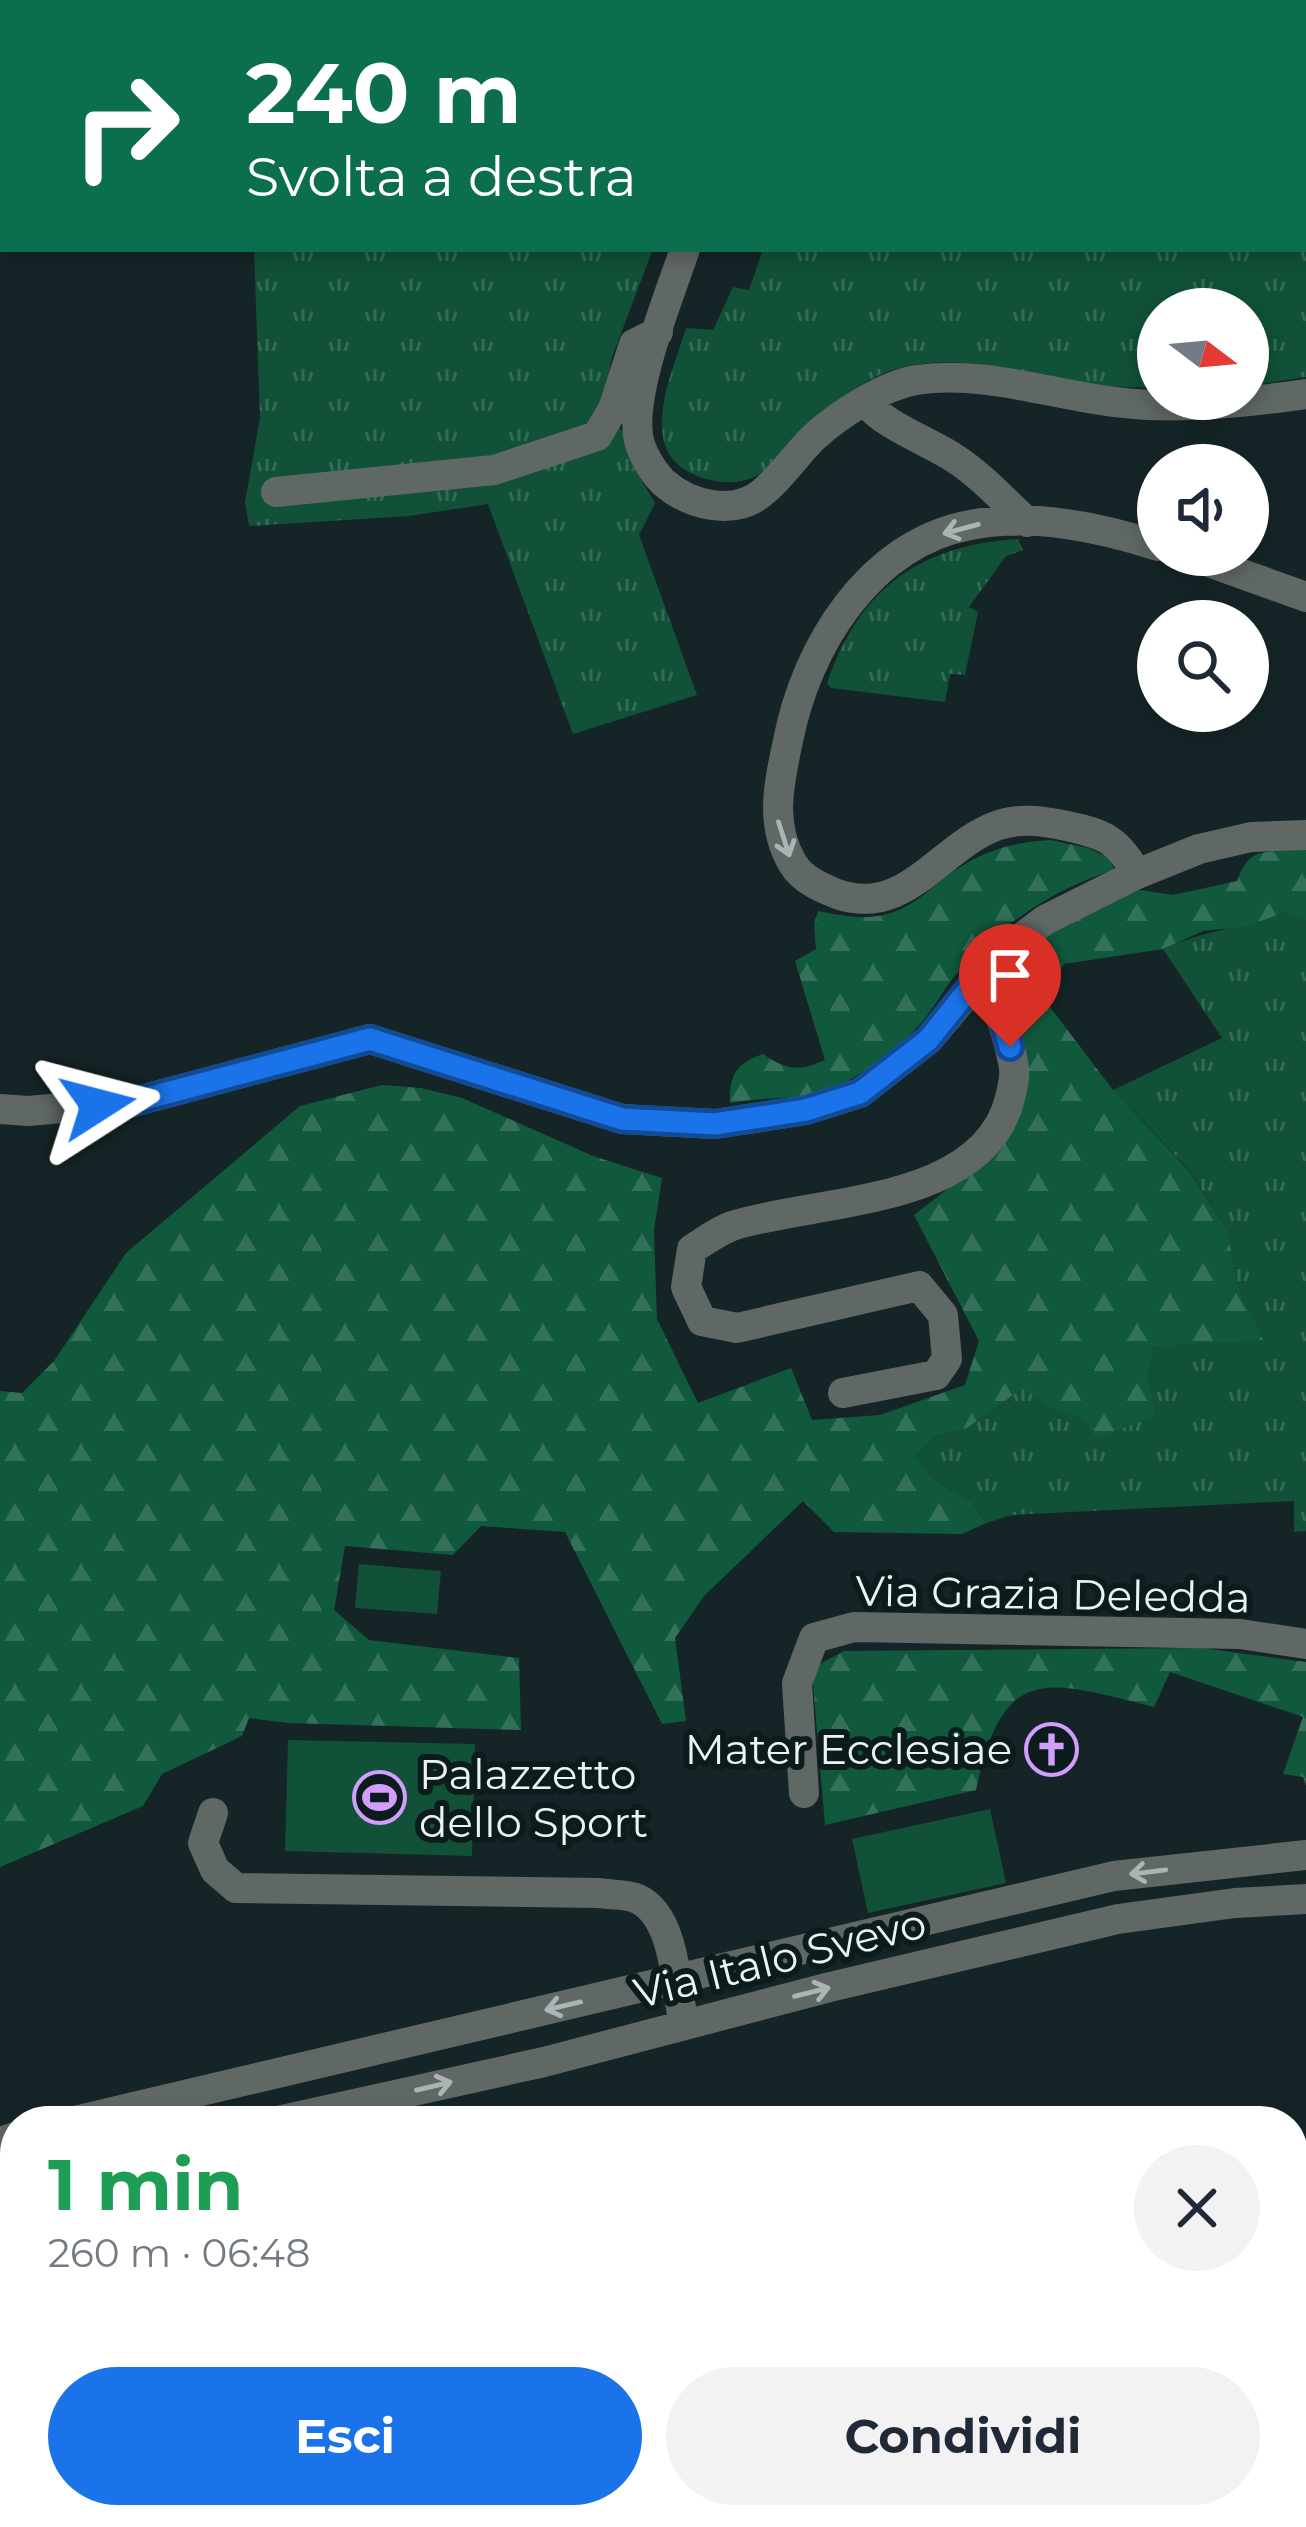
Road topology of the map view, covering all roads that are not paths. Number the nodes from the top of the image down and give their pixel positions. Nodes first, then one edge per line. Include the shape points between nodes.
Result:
1 (684, 252) edge
2 (658, 332) junction
3 (1306, 394) edge
4 (866, 402) junction
5 (276, 492) dead end
6 (1027, 522) junction
7 (1137, 540) edge
8 (1248, 576) edge
9 (1306, 597) edge
10 (1306, 835) edge
11 (1137, 874) junction
12 (973, 984) junction
13 (0, 1108) edge
14 (843, 1393) dead end
15 (1306, 1644) edge
16 (805, 1793) dead end
17 (213, 1814) dead end
18 (1306, 1855) edge
19 (1232, 1862) junction
20 (1306, 1899) edge
21 (1235, 1903) junction
22 (863, 1936) junction
23 (874, 1977) junction
24 (674, 1980) junction
25 (684, 2025) junction
26 (378, 2050) junction
27 (386, 2097) junction
28 (138, 2106) edge
29 (346, 2106) edge

1 - 2 street
2 - 4 street via 638,437 653,473 704,505 760,495 816,435
2 - 5 street via 634,344 598,436 494,470
3 - 4 street via 1222,406 1117,402 950,376 909,381
4 - 6 street via 960,462
6 - 7 street via 1079,524
6 -> 11 street via 970,525 927,539 861,587 800,694 778,793 778,833 795,868 854,900 915,884 992,827 1021,820 1088,830 1121,845
8 - 9 street
10 - 11 street via 1199,849
11 - 12 street via 1045,920
12 - 13 street via 928,1040 860,1093 715,1124 622,1119 370,1039 133,1102
12 - 14 street via 1004,1022 1016,1073 1004,1120 959,1168 886,1194 730,1227 692,1249 686,1287 702,1321 737,1328 919,1286 943,1316 947,1358 936,1376
15 - 16 street, Via Grazia Deledda via 1240,1634 854,1627 814,1638 796,1683
17 - 24 street, Via Italo Svevo via 203,1843 215,1870 236,1888 638,1899 660,1918
18 - 19 street, Via Italo Svevo
19 - 21 street
19 -> 22 street, Via Italo Svevo via 1114,1876
20 - 21 street, Via Italo Svevo
21 - 23 street, Via Italo Svevo via 1118,1919
22 - 23 street
22 - 24 street, Via Italo Svevo
25 -> 23 street, Via Italo Svevo
24 - 25 street
24 -> 26 street, Via Italo Svevo
27 -> 25 street, Via Italo Svevo
26 - 27 street
26 - 28 street, Via Italo Svevo
27 - 29 street, Via Italo Svevo

